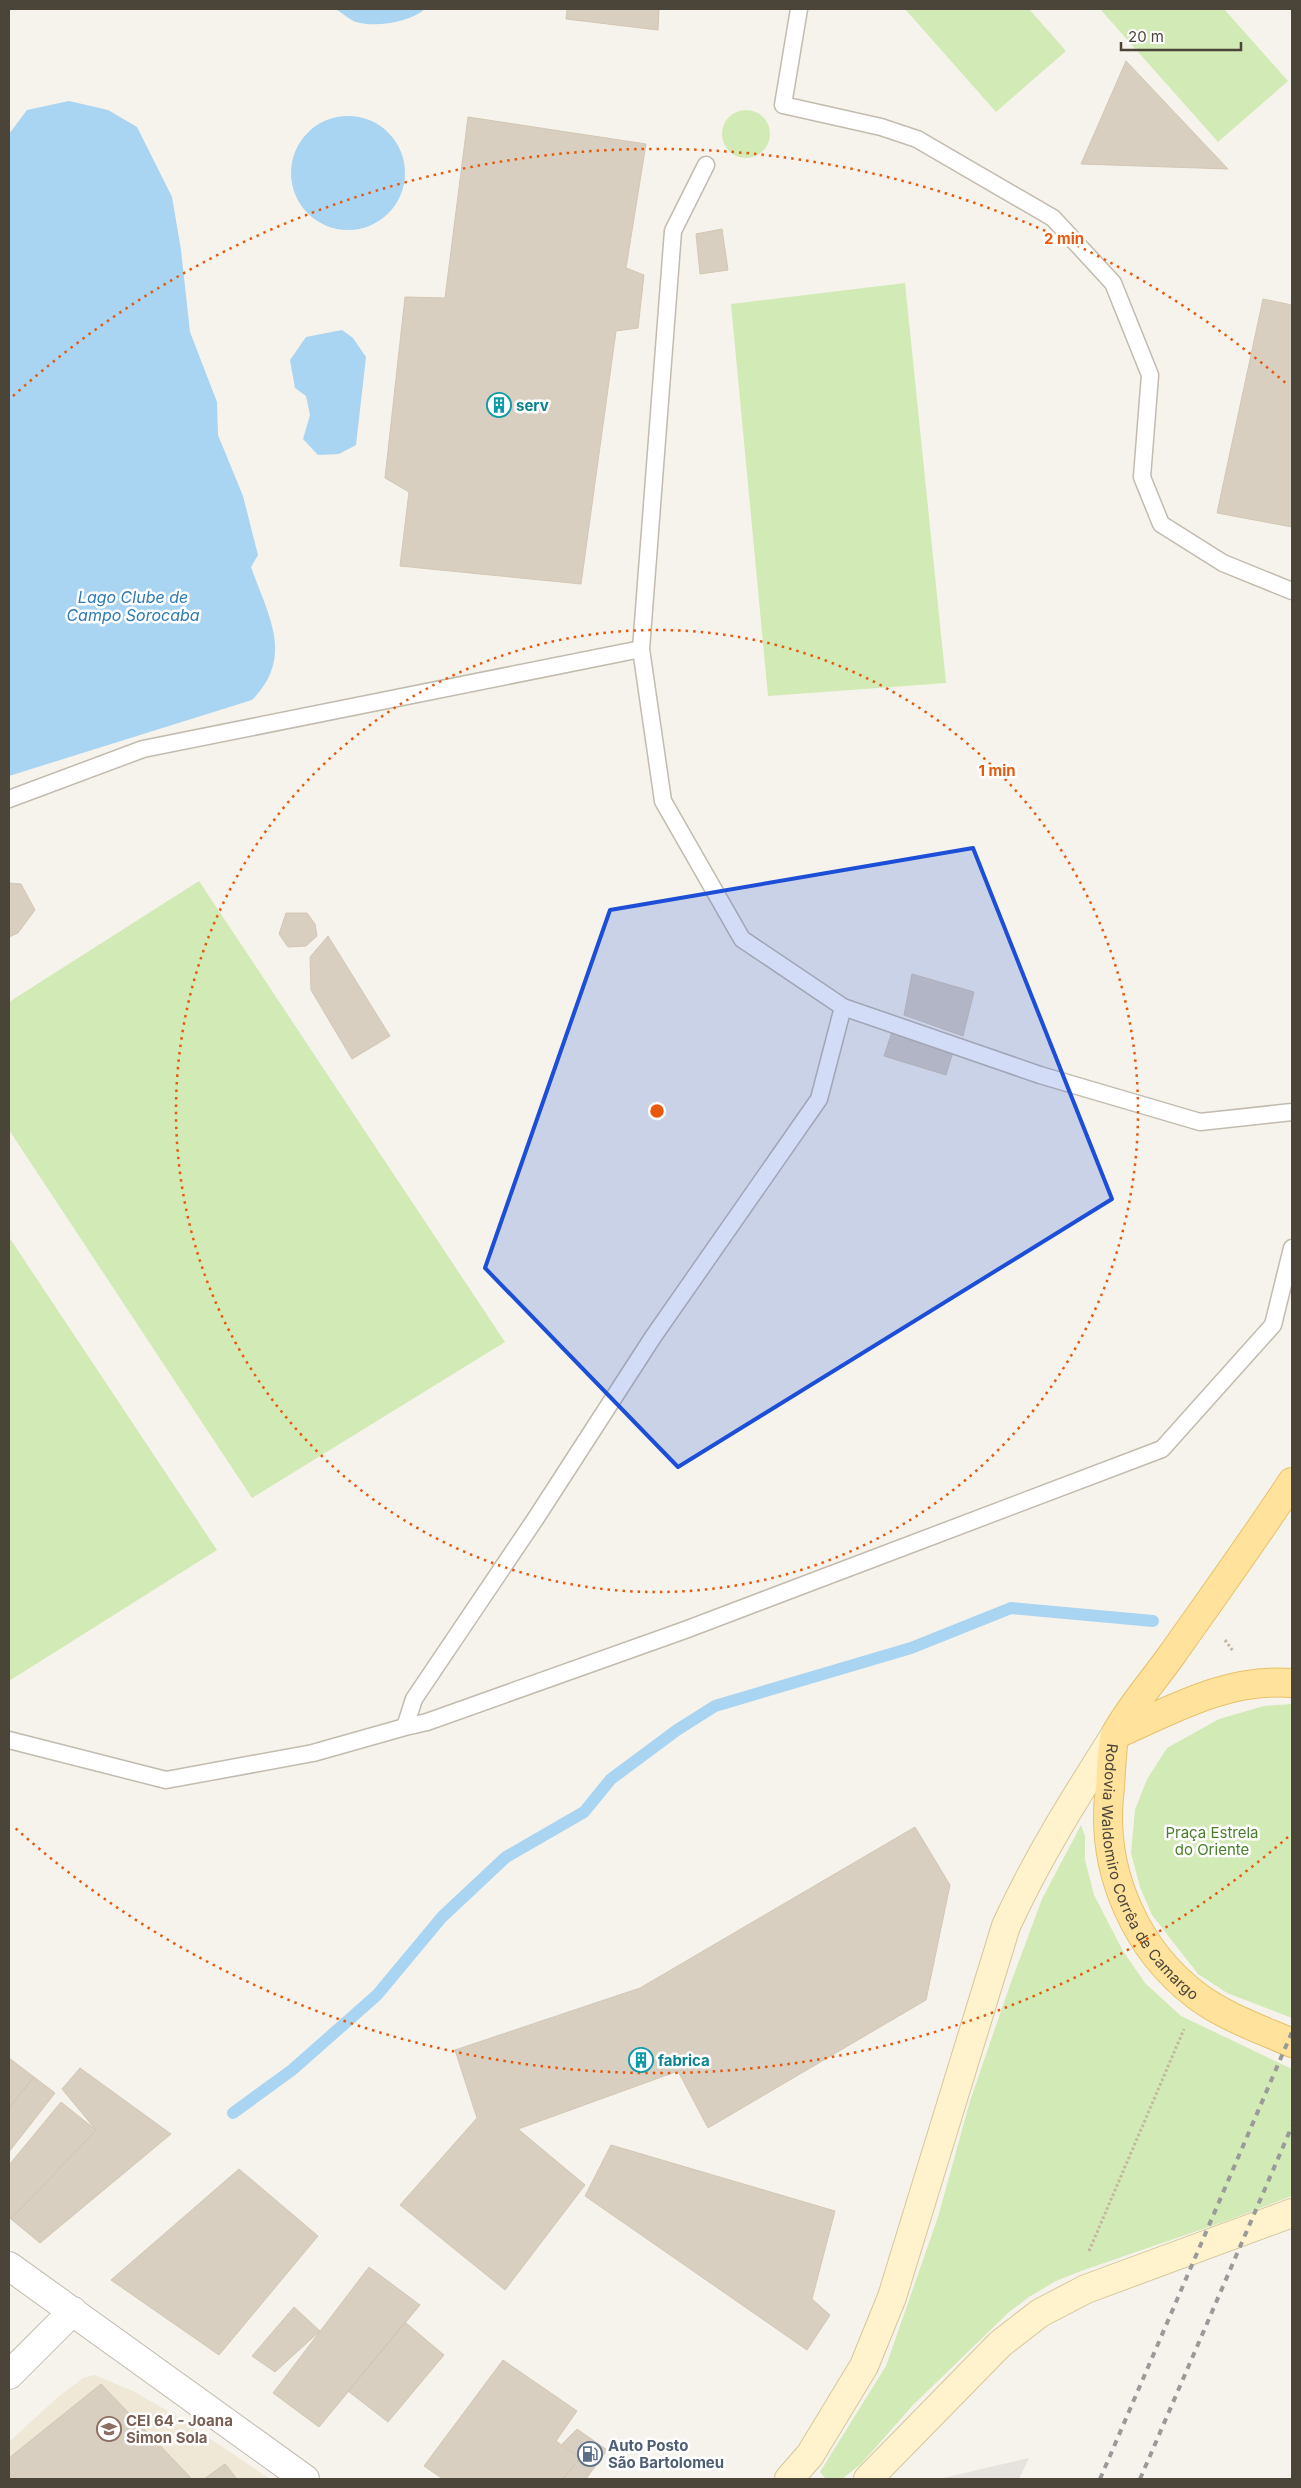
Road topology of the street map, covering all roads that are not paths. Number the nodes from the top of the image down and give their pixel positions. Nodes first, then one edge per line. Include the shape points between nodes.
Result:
1 (800, 9) edge
2 (706, 165) dead end
3 (1292, 591) edge
4 (641, 649) junction
5 (9, 800) edge
6 (843, 1007) junction
7 (1292, 1112) edge
8 (1292, 1248) edge
9 (1292, 1482) edge
10 (1292, 1683) edge
11 (405, 1727) junction
12 (1115, 1735) junction
13 (9, 1740) edge
14 (1292, 2043) edge
15 (1292, 2213) edge
16 (9, 2266) edge
17 (73, 2311) junction
18 (9, 2375) edge
19 (305, 2479) edge
20 (789, 2479) edge
21 (868, 2479) edge

1 - 3 lane via 783,105 882,127 917,139 1052,218 1113,283 1150,375 1142,477 1161,524 1223,563
2 - 4 lane via 673,231
4 - 5 lane via 144,749
4 - 6 lane via 663,801 742,939
6 - 7 lane via 1040,1075 1200,1122
6 - 11 lane via 819,1100 653,1338 414,1699
8 - 11 lane via 1273,1326 1162,1448 685,1630
9 - 12 main road
10 - 12 main road, Rodovia Waldomiro Corrêa de Camargo via 1244,1684 1200,1697
11 - 13 lane via 313,1752 166,1780
12 - 14 main road, Rodovia Waldomiro Corrêa de Camargo via 1108,1813 1110,1848 1117,1883 1148,1946 1171,1973 1198,1996 1225,2013
12 - 20 main road via 1060,1821 1006,1926 892,2297 864,2366 810,2455
15 - 21 main road via 1086,2289 1040,2314 1000,2344
16 - 17 street
17 - 18 street
17 - 19 street

